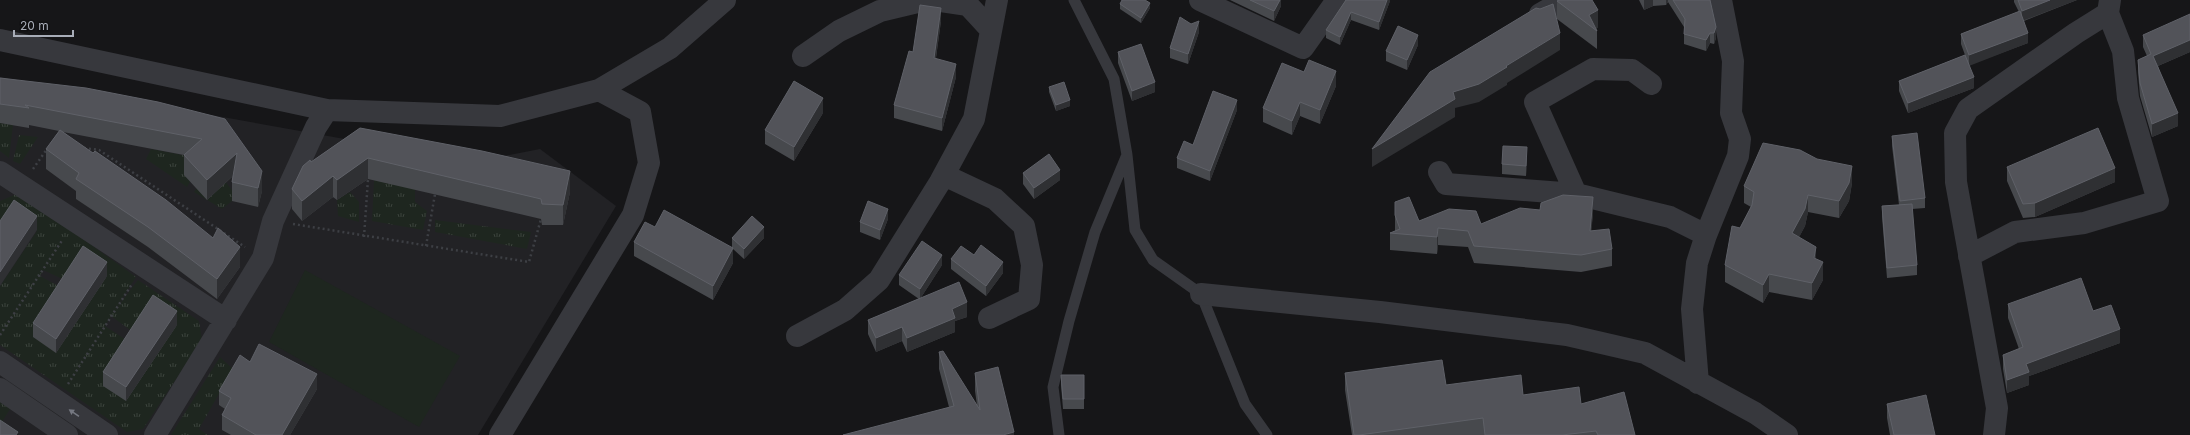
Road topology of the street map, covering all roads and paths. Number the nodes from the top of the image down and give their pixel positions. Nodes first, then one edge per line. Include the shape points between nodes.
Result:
1 (725, 0) edge
2 (926, 0) edge
3 (934, 0) edge
4 (997, 0) edge
5 (1074, 0) edge
6 (1200, 0) edge
7 (1337, 0) edge
8 (1565, 0) edge
9 (1721, 0) edge
10 (2109, 7) edge
11 (1540, 14) edge
12 (991, 30) junction
13 (0, 40) edge
14 (803, 56) dead end
15 (1651, 84) dead end
16 (599, 90) junction
17 (327, 110) junction
18 (51, 144) edge
19 (78, 147) edge
20 (1127, 155) junction
21 (1439, 172) dead end
22 (944, 175) junction
23 (6, 178) edge
24 (368, 179) dead end
25 (434, 194) dead end
26 (1576, 194) junction
27 (541, 219) edge
28 (75, 221) junction
29 (273, 221) junction
30 (1706, 235) junction
31 (364, 237) junction
32 (426, 246) junction
33 (1969, 256) junction
34 (263, 258) junction
35 (144, 266) junction
36 (1201, 294) junction
37 (989, 318) dead end
38 (226, 320) junction
39 (0, 336) edge
40 (797, 336) dead end
41 (0, 362) edge
42 (1698, 383) junction
43 (0, 389) edge
44 (57, 401) junction
45 (67, 435) edge
46 (107, 435) edge
47 (155, 435) edge
48 (500, 435) edge
49 (1060, 435) edge
50 (1267, 435) edge
51 (1787, 435) edge
52 (1994, 435) edge

1 - 16 street via 670,48
2 - 14 street via 880,11 839,31
3 - 12 street via 968,5
4 - 12 street
5 - 20 lane via 1114,79
6 - 7 street via 1303,48
8 - 11 street
9 - 30 street via 1733,61 1731,113 1740,140 1738,156
10 - 33 street via 2076,34 1968,109 1955,133 1956,182
10 - 33 street via 2123,51 2128,98 2158,201 2084,223 2014,232
12 - 22 street via 974,119
13 - 17 street
15 - 26 street via 1632,70 1593,70 1535,102
16 - 17 street via 500,116
16 - 48 street via 640,112 649,163 633,215
17 - 29 street via 316,127
18 - 23 path
19 - 34 path via 99,150
20 - 36 lane via 1135,230 1153,260
20 - 49 lane via 1095,232 1056,372 1053,387
21 - 26 street via 1446,184
22 - 37 street via 995,199 1024,226 1032,265 1029,299
22 - 40 street via 879,280 845,310
23 - 28 street
24 - 31 path
25 - 32 path
26 - 30 street via 1670,217
27 - 32 path via 529,262
28 - 35 street
28 - 39 path
29 - 31 path
29 - 34 street
30 - 42 street via 1698,263 1692,309
31 - 32 path
33 - 52 street via 1997,408
34 - 38 street
35 - 38 street
35 - 44 path
36 - 42 street via 1380,312 1566,335 1644,353
36 - 50 lane via 1245,404
38 - 47 street
41 - 44 street
42 - 51 street via 1755,413
43 - 45 street
46 -> 44 street

